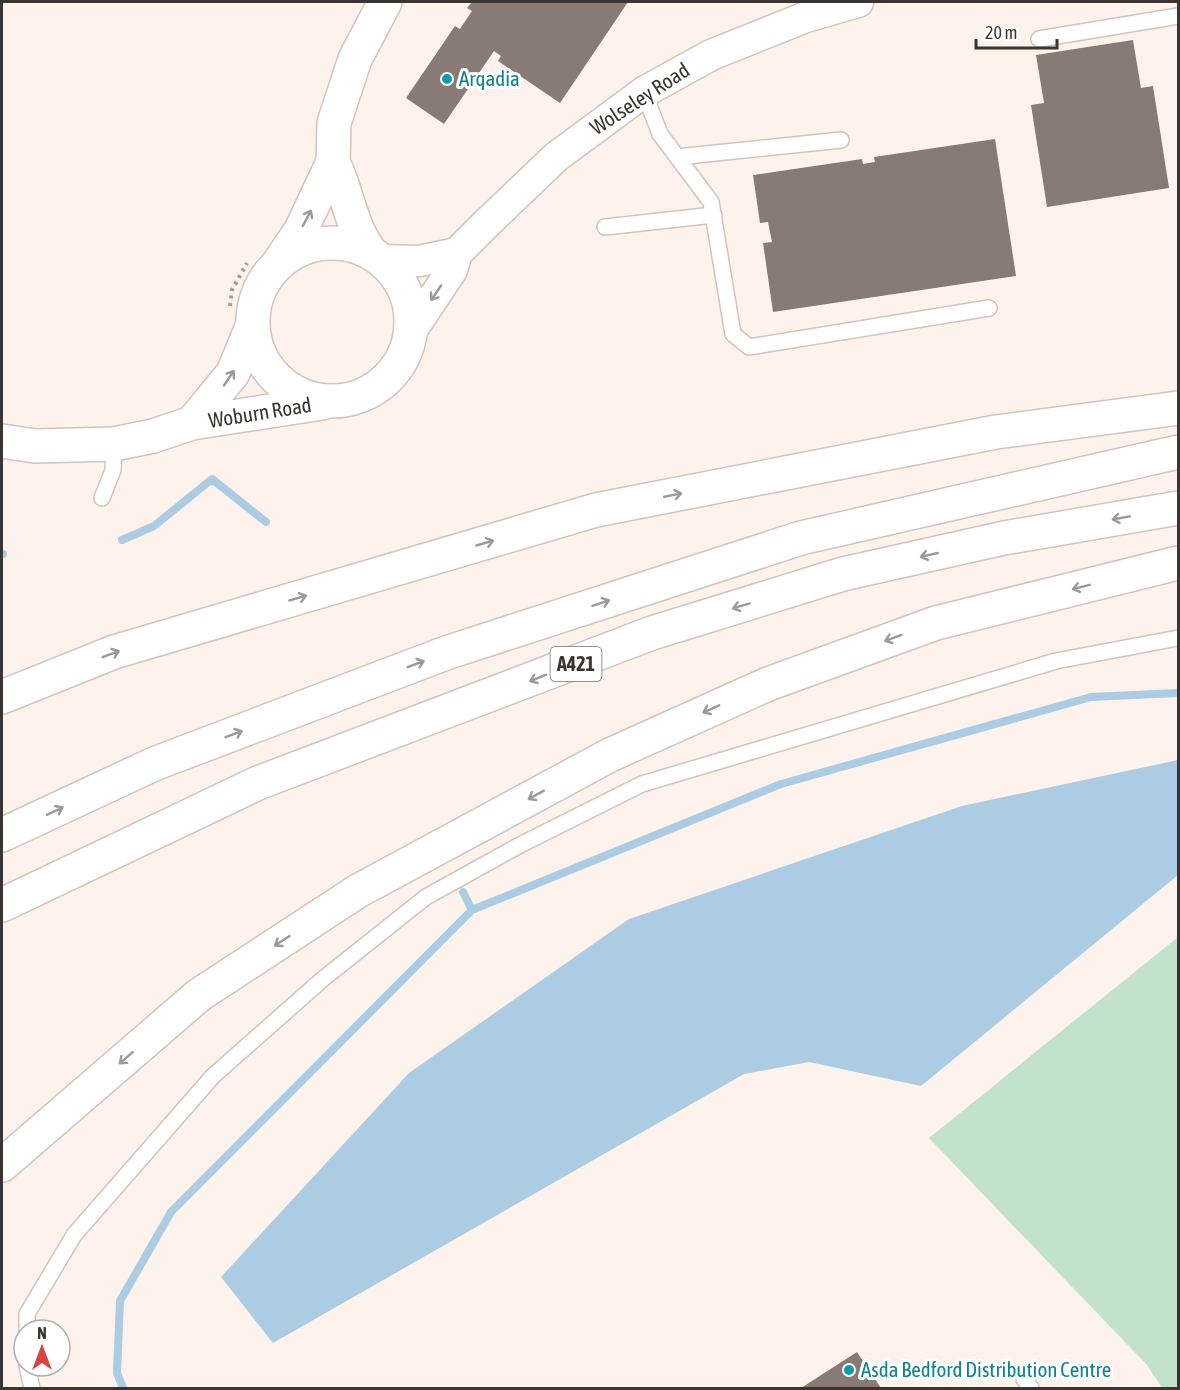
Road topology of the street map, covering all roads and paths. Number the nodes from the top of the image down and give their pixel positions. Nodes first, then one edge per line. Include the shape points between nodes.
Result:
1 (385, 2) edge
2 (858, 2) edge
3 (1179, 16) edge
4 (1039, 39) dead end
5 (644, 92) junction
6 (841, 140) dead end
7 (677, 158) junction
8 (333, 162) junction
9 (714, 215) junction
10 (605, 227) dead end
11 (457, 254) junction
12 (377, 257) junction
13 (275, 267) junction
14 (989, 308) dead end
15 (253, 324) junction
16 (412, 330) junction
17 (327, 402) junction
18 (1179, 408) edge
19 (192, 423) junction
20 (2, 441) edge
21 (114, 444) junction
22 (1179, 452) edge
23 (102, 498) dead end
24 (1179, 508) edge
25 (1179, 563) edge
26 (1179, 638) edge
27 (2, 697) edge
28 (2, 835) edge
29 (2, 905) edge
30 (2, 1165) edge
31 (27, 1318) edge

1 - 8 main road via 355,59 334,123
2 - 5 street, Wolseley Road via 806,17 711,55
3 - 4 lane
5 - 7 lane via 660,134
5 - 11 street, Wolseley Road via 556,158
6 - 7 lane
7 - 9 lane via 711,202
8 - 12 main road via 362,242
13 -> 8 main road via 301,230
9 - 10 lane
9 - 14 lane via 733,334 749,347
11 - 12 street via 419,261
11 -> 16 street, Wolseley Road via 452,270
12 - 13 main road via 348,244 321,244 296,252
12 - 16 main road via 395,274 405,291
13 - 15 main road via 255,304
15 - 17 main road via 257,347 267,368 304,397
19 -> 15 main road, Woburn Road via 233,374
16 - 17 main road via 406,354 393,374 359,397
17 - 19 main road, Woburn Road
27 -> 18 main road via 114,652 596,510 996,432
19 - 21 main road, Woburn Road
20 - 21 main road, Woburn Road via 35,446
21 - 23 lane via 113,470
28 -> 22 main road, A421 via 154,764 446,653 801,538
24 -> 29 main road, A421 via 1004,538 843,574 652,633 258,783
25 -> 30 main road via 936,623 768,684 610,755 358,891 199,995
26 - 31 lane via 1045,664 642,784 426,897 324,978 213,1076 74,1235

